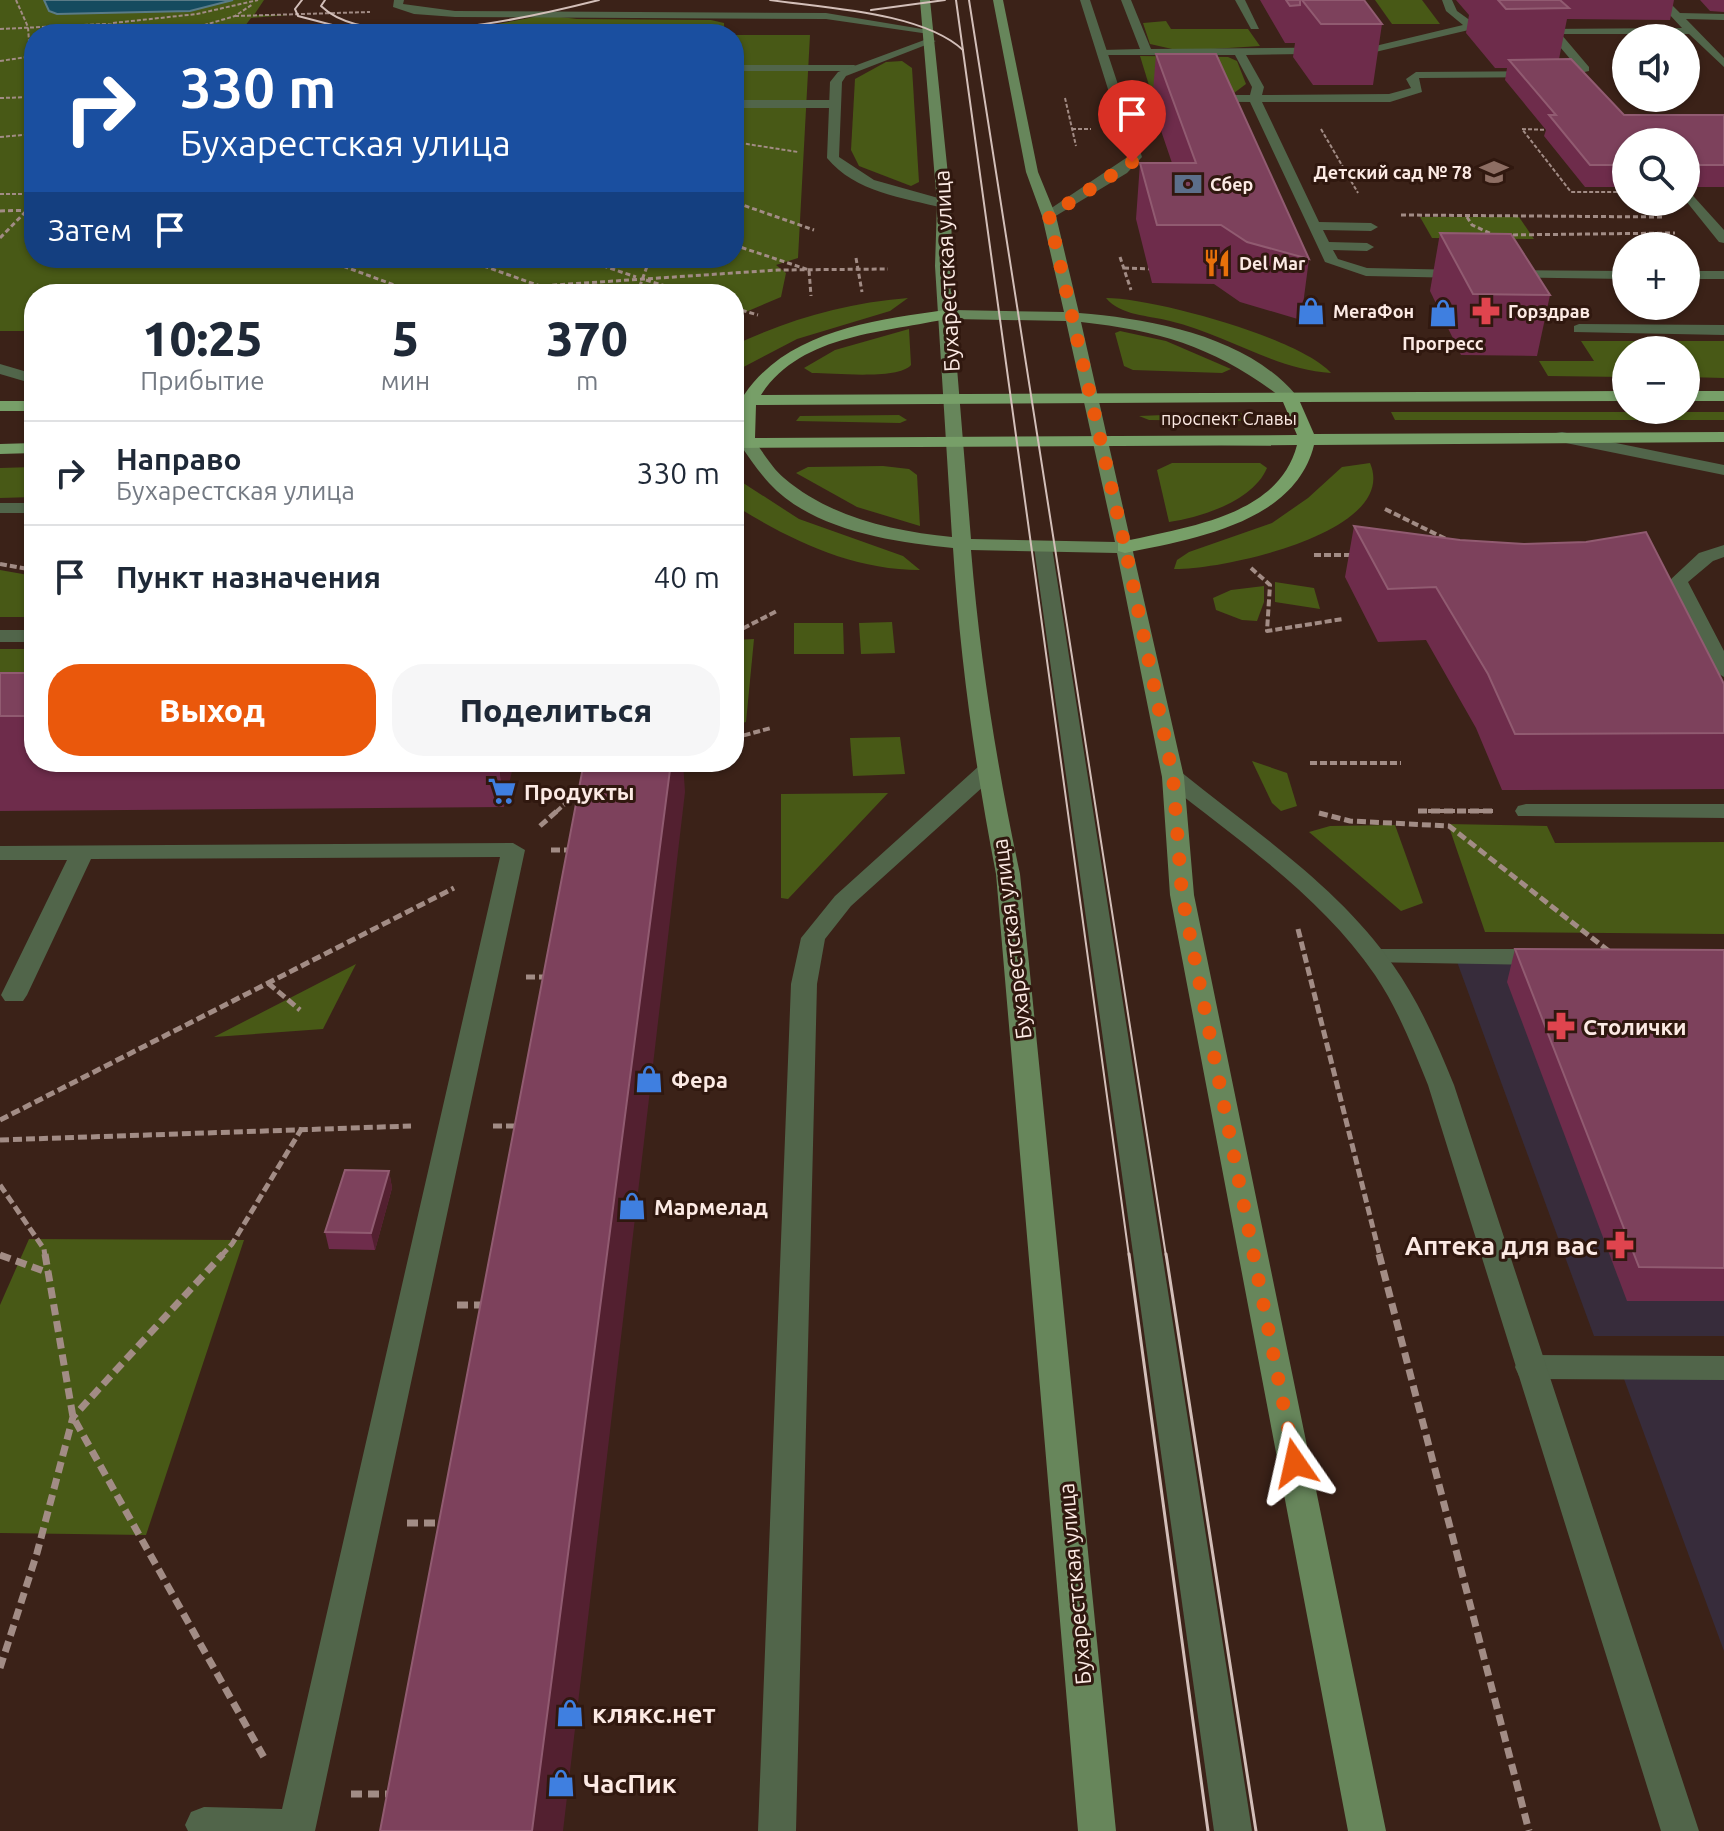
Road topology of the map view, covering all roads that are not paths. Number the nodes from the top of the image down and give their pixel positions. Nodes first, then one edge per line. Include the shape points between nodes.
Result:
1 (399, 0) edge
2 (925, 0) edge
3 (998, 0) edge
4 (1085, 0) edge
5 (1126, 0) edge
6 (1240, 0) edge
7 (1447, 0) edge
8 (1526, 0) edge
9 (1661, 0) edge
10 (1677, 16) junction
11 (1724, 17) edge
12 (1684, 24) edge
13 (1469, 26) junction
14 (1496, 29) dead end
15 (1379, 30) dead end
16 (1537, 31) dead end
17 (1552, 31) junction
18 (1612, 31) edge
19 (930, 36) junction
20 (1700, 40) edge
21 (1391, 47) junction
22 (1371, 50) junction
23 (1269, 52) junction
24 (1102, 53) junction
25 (1147, 53) junction
26 (1240, 53) junction
27 (1396, 63) dead end
28 (1724, 64) edge
29 (744, 68) edge
30 (854, 68) junction
31 (1117, 99) junction
32 (1255, 99) junction
33 (744, 104) edge
34 (835, 104) junction
35 (944, 204) junction
36 (1700, 209) edge
37 (1049, 216) junction
38 (1315, 226) junction
39 (1371, 227) dead end
40 (1722, 236) edge
41 (1324, 246) junction
42 (1367, 247) dead end
43 (1612, 275) edge
44 (1700, 275) edge
45 (1724, 275) edge
46 (1070, 314) junction
47 (945, 315) junction
48 (1579, 329) dead end
49 (1724, 330) edge
50 (0, 369) edge
51 (24, 376) edge
52 (1288, 395) junction
53 (1612, 396) edge
54 (1700, 396) edge
55 (1724, 396) edge
56 (744, 397) edge
57 (1089, 397) junction
58 (953, 398) junction
59 (744, 400) edge
60 (0, 406) edge
61 (24, 406) edge
62 (1307, 437) junction
63 (1562, 437) junction
64 (1724, 437) edge
65 (1099, 439) junction
66 (956, 441) junction
67 (744, 443) edge
68 (744, 447) edge
69 (24, 448) edge
70 (0, 449) edge
71 (1724, 470) edge
72 (0, 508) edge
73 (24, 508) edge
74 (962, 547) junction
75 (1043, 547) junction
76 (1125, 547) junction
77 (1724, 551) edge
78 (0, 636) edge
79 (24, 636) edge
80 (1724, 671) edge
81 (987, 771) junction
82 (1173, 777) junction
83 (1526, 811) road end
84 (1724, 811) edge
85 (0, 853) edge
86 (82, 853) junction
87 (1375, 957) junction
88 (1617, 957) edge
89 (14, 995) dead end
90 (1530, 1367) junction
91 (1724, 1368) edge
92 (298, 1817) edge
93 (204, 1825) dead end
94 (777, 1831) edge
95 (1097, 1831) edge
96 (1233, 1831) edge
97 (1367, 1831) edge
98 (1680, 1831) edge

1 - 19 street via 397,5 414,11 826,16
2 - 19 main road, Бухарестская улица
3 - 37 main road via 1032,172
4 - 24 street
5 - 25 street
6 - 23 street
7 - 13 street via 1454,16
8 - 13 street
9 - 10 street
10 - 11 street
10 - 12 street
13 - 14 street
13 - 21 street
15 - 21 street
16 - 17 street
17 - 18 street
17 - 32 street via 1585,69 1562,74 1412,72 1418,90 1406,95
19 - 30 street
19 - 35 main road, Бухарестская улица
20 - 28 street
21 - 22 street
22 - 23 street
22 - 27 street
23 - 26 street
24 - 25 street
24 - 31 street
25 - 26 street
26 - 32 street via 1258,87
29 - 30 street
30 - 34 street via 836,82
31 - 32 street
31 - 37 street via 1135,160
32 - 38 street
33 - 34 street
34 - 35 street via 833,158 840,168
35 - 47 main road, Бухарестская улица
36 - 40 street
37 - 46 main road
38 - 39 street
38 - 41 street
41 - 42 street
41 - 43 street via 1332,262 1366,272
44 - 45 street
46 - 47 main road
46 - 52 main road via 1144,325 1217,347 1245,361
46 - 57 main road
47 - 56 main road via 869,328 815,346 781,365
47 - 58 main road, Бухарестская улица
48 - 49 street
50 - 51 street
52 - 53 main road, проспект Славы
52 - 57 main road, проспект Славы
52 - 62 main road
54 - 55 main road
57 - 58 main road, проспект Славы
57 - 65 main road
58 - 59 main road, проспект Славы
58 - 66 main road, Бухарестская улица
60 - 61 main road
62 - 63 main road, проспект Славы
62 - 65 main road, проспект Славы
62 - 76 main road via 1291,478 1271,497 1206,528
63 - 64 main road, проспект Славы
63 - 71 street
65 - 66 main road, проспект Славы
65 - 76 main road
66 - 67 main road, проспект Славы
66 - 74 main road, Бухарестская улица
68 - 74 main road via 770,476 816,506 882,531
69 - 70 main road
72 - 73 street
74 - 75 main road
74 - 81 main road, Бухарестская улица
75 - 76 main road
75 - 96 street
76 - 82 main road
77 - 80 street via 1706,557 1678,581
78 - 79 street
81 - 94 street via 843,901 813,938 804,984
81 - 95 main road, Бухарестская улица via 1008,874
82 - 87 street via 1263,850
82 - 97 main road via 1182,895
83 - 84 street
85 - 86 street
86 - 89 street
86 - 92 street via 513,850
87 - 88 street
87 - 90 street via 1416,1026 1441,1085
90 - 91 street
90 - 98 street
92 - 93 street

